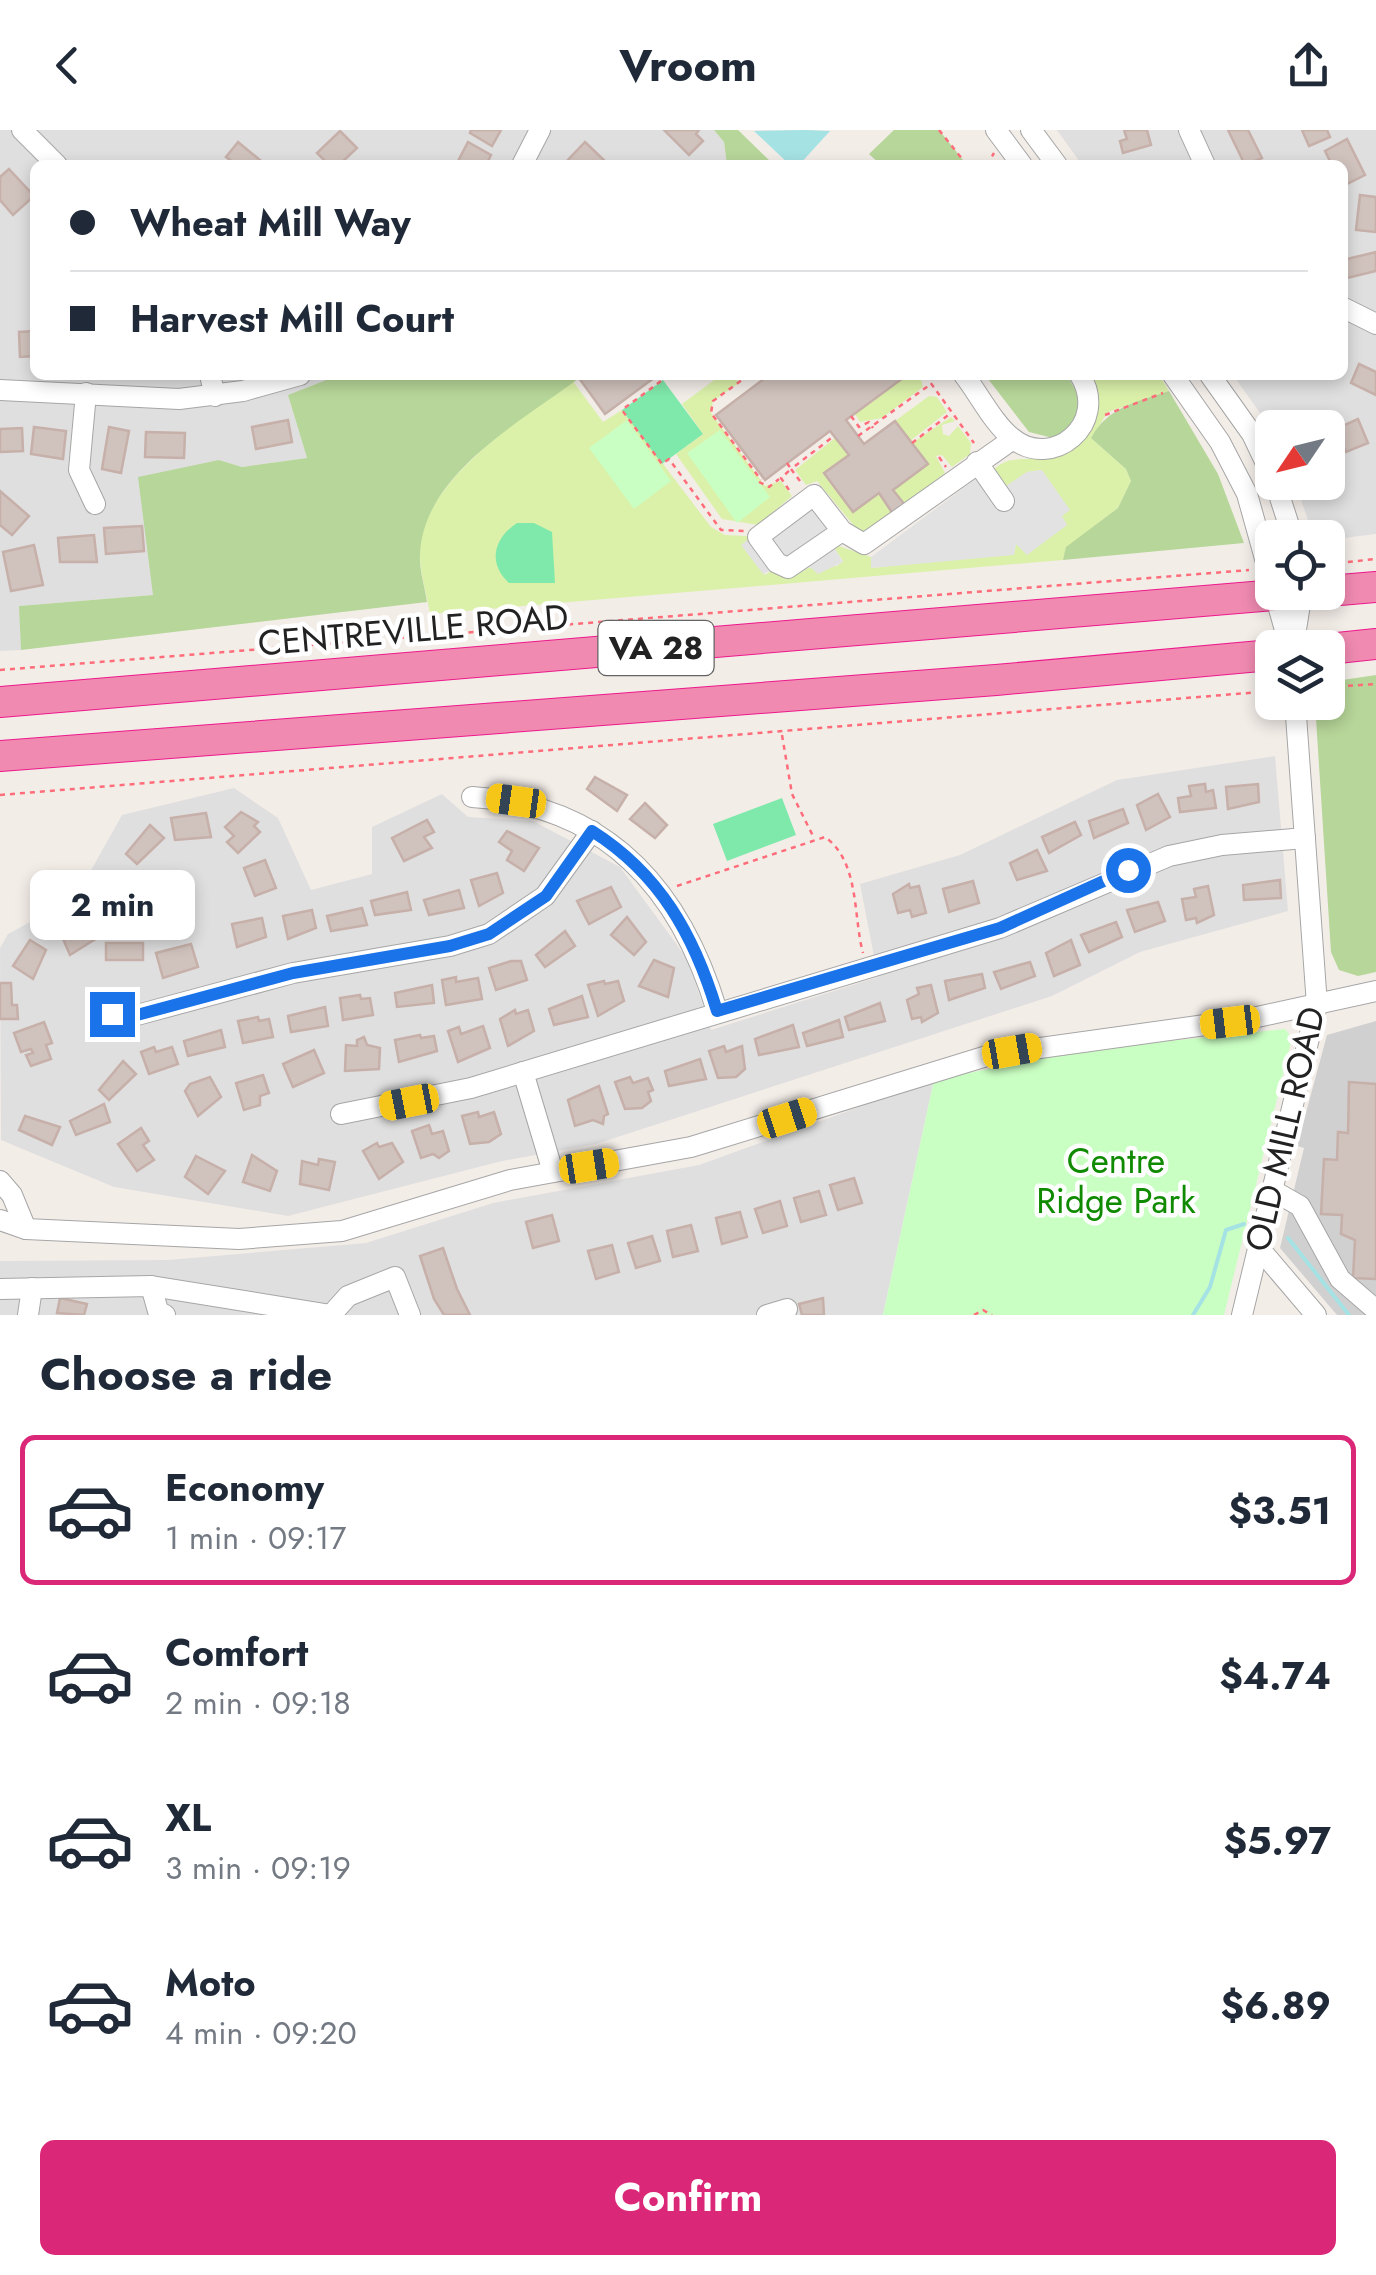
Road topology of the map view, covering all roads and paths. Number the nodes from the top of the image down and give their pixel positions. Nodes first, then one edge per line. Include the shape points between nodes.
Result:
1 (22, 130) edge
2 (540, 130) edge
3 (940, 130) edge
4 (1031, 130) edge
5 (1189, 130) edge
6 (995, 141) edge
7 (52, 160) edge
8 (525, 160) edge
9 (963, 160) edge
10 (1016, 160) edge
11 (1053, 160) edge
12 (1202, 160) edge
13 (1348, 310) edge
14 (1376, 324) edge
15 (260, 380) edge
16 (663, 380) edge
17 (741, 380) edge
18 (929, 380) edge
19 (968, 380) edge
20 (1082, 380) edge
21 (1177, 380) edge
22 (1214, 380) edge
23 (932, 384) junction
24 (212, 386) edge
25 (0, 390) edge
26 (86, 393) junction
27 (952, 412) junction
28 (851, 416) dead end
29 (873, 429) junction
30 (834, 436) dead end
31 (858, 436) dead end
32 (1013, 439) junction
33 (1255, 440) edge
34 (912, 443) dead end
35 (939, 456) dead end
36 (977, 457) junction
37 (787, 463) dead end
38 (791, 469) junction
39 (950, 472) dead end
40 (780, 478) junction
41 (805, 488) dead end
42 (796, 499) dead end
43 (1004, 500) dead end
44 (95, 504) dead end
45 (1259, 520) edge
46 (842, 531) dead end
47 (750, 534) dead end
48 (1376, 559) edge
49 (1345, 562) edge
50 (1251, 570) dead end
51 (1376, 586) edge
52 (1345, 589) edge
53 (1255, 597) edge
54 (1376, 644) edge
55 (1345, 647) edge
56 (1255, 657) edge
57 (0, 670) edge
58 (1376, 684) edge
59 (1345, 687) edge
60 (1255, 692) edge
61 (0, 702) edge
62 (1296, 720) edge
63 (782, 734) junction
64 (0, 756) edge
65 (0, 795) edge
66 (472, 797) dead end
67 (592, 831) junction
68 (814, 838) junction
69 (1305, 838) junction
70 (664, 896) junction
71 (867, 965) junction
72 (1376, 992) edge
73 (1317, 1005) junction
74 (717, 1011) junction
75 (112, 1014) dead end
76 (523, 1072) junction
77 (341, 1114) dead end
78 (553, 1172) junction
79 (0, 1180) edge
80 (1272, 1190) junction
81 (0, 1220) edge
82 (26, 1229) junction
83 (0, 1236) edge
84 (1260, 1248) junction
85 (151, 1286) junction
86 (32, 1288) junction
87 (0, 1289) edge
88 (222, 1294) junction
89 (1373, 1308) edge
90 (28, 1315) edge
91 (165, 1315) edge
92 (214, 1315) edge
93 (331, 1315) edge
94 (410, 1315) edge
95 (974, 1315) edge
96 (992, 1315) edge
97 (1242, 1315) edge
98 (1316, 1315) edge

1 - 7 street
2 - 8 street
3 - 9 path
4 - 11 street
5 - 12 street
6 - 10 street
13 - 14 street
15 - 24 street
16 - 47 path via 622,410 662,464 669,459 721,530
17 - 40 path via 713,402 711,413 760,481 768,486
18 - 23 path
19 - 32 street
20 - 32 street via 1090,405 1081,431 1043,447
21 - 45 street via 1220,442
22 - 33 street
23 - 27 path
23 - 29 path
24 - 26 street
25 - 26 street
26 - 44 street via 79,470
27 - 34 path
27 - 36 path
28 - 29 path via 858,427 869,422
29 - 31 path
30 - 38 path
32 - 36 street
35 - 39 path
36 - 43 street
36 - 46 street via 864,544
37 - 38 path
38 - 40 path
38 - 41 path
40 - 42 path
48 - 49 path
50 - 57 path
51 - 52 highway
53 - 61 highway, CENTREVILLE ROAD / VA 28
54 - 55 highway
56 - 64 highway, VA 28
58 - 59 path
60 - 63 path
62 - 69 street, OLD MILL ROAD
63 - 65 path
63 - 68 path via 792,794
66 - 67 street via 539,807
67 - 70 street
67 - 75 street via 546,896 489,934 293,973 137,1015
68 - 70 path via 688,881
68 - 71 path via 825,837 841,855
69 - 71 street via 1169,856 1000,928
69 - 73 street, OLD MILL ROAD
70 - 74 street via 693,942
71 - 74 street
72 - 73 street
73 - 78 street via 990,1055 691,1147
73 - 80 street, OLD MILL ROAD
74 - 76 street
76 - 77 street via 435,1098
76 - 78 street
78 - 82 street via 320,1234 223,1238
79 - 82 street
80 - 84 street, OLD MILL ROAD
80 - 89 street via 1300,1206 1340,1278
81 - 82 street
82 - 83 street
84 - 97 street, OLD MILL ROAD
84 - 98 street
85 - 86 street
85 - 88 street
85 - 91 street
86 - 87 street
86 - 90 street
88 - 92 street
88 - 93 street
93 - 94 street via 348,1296 395,1277
95 - 96 path

